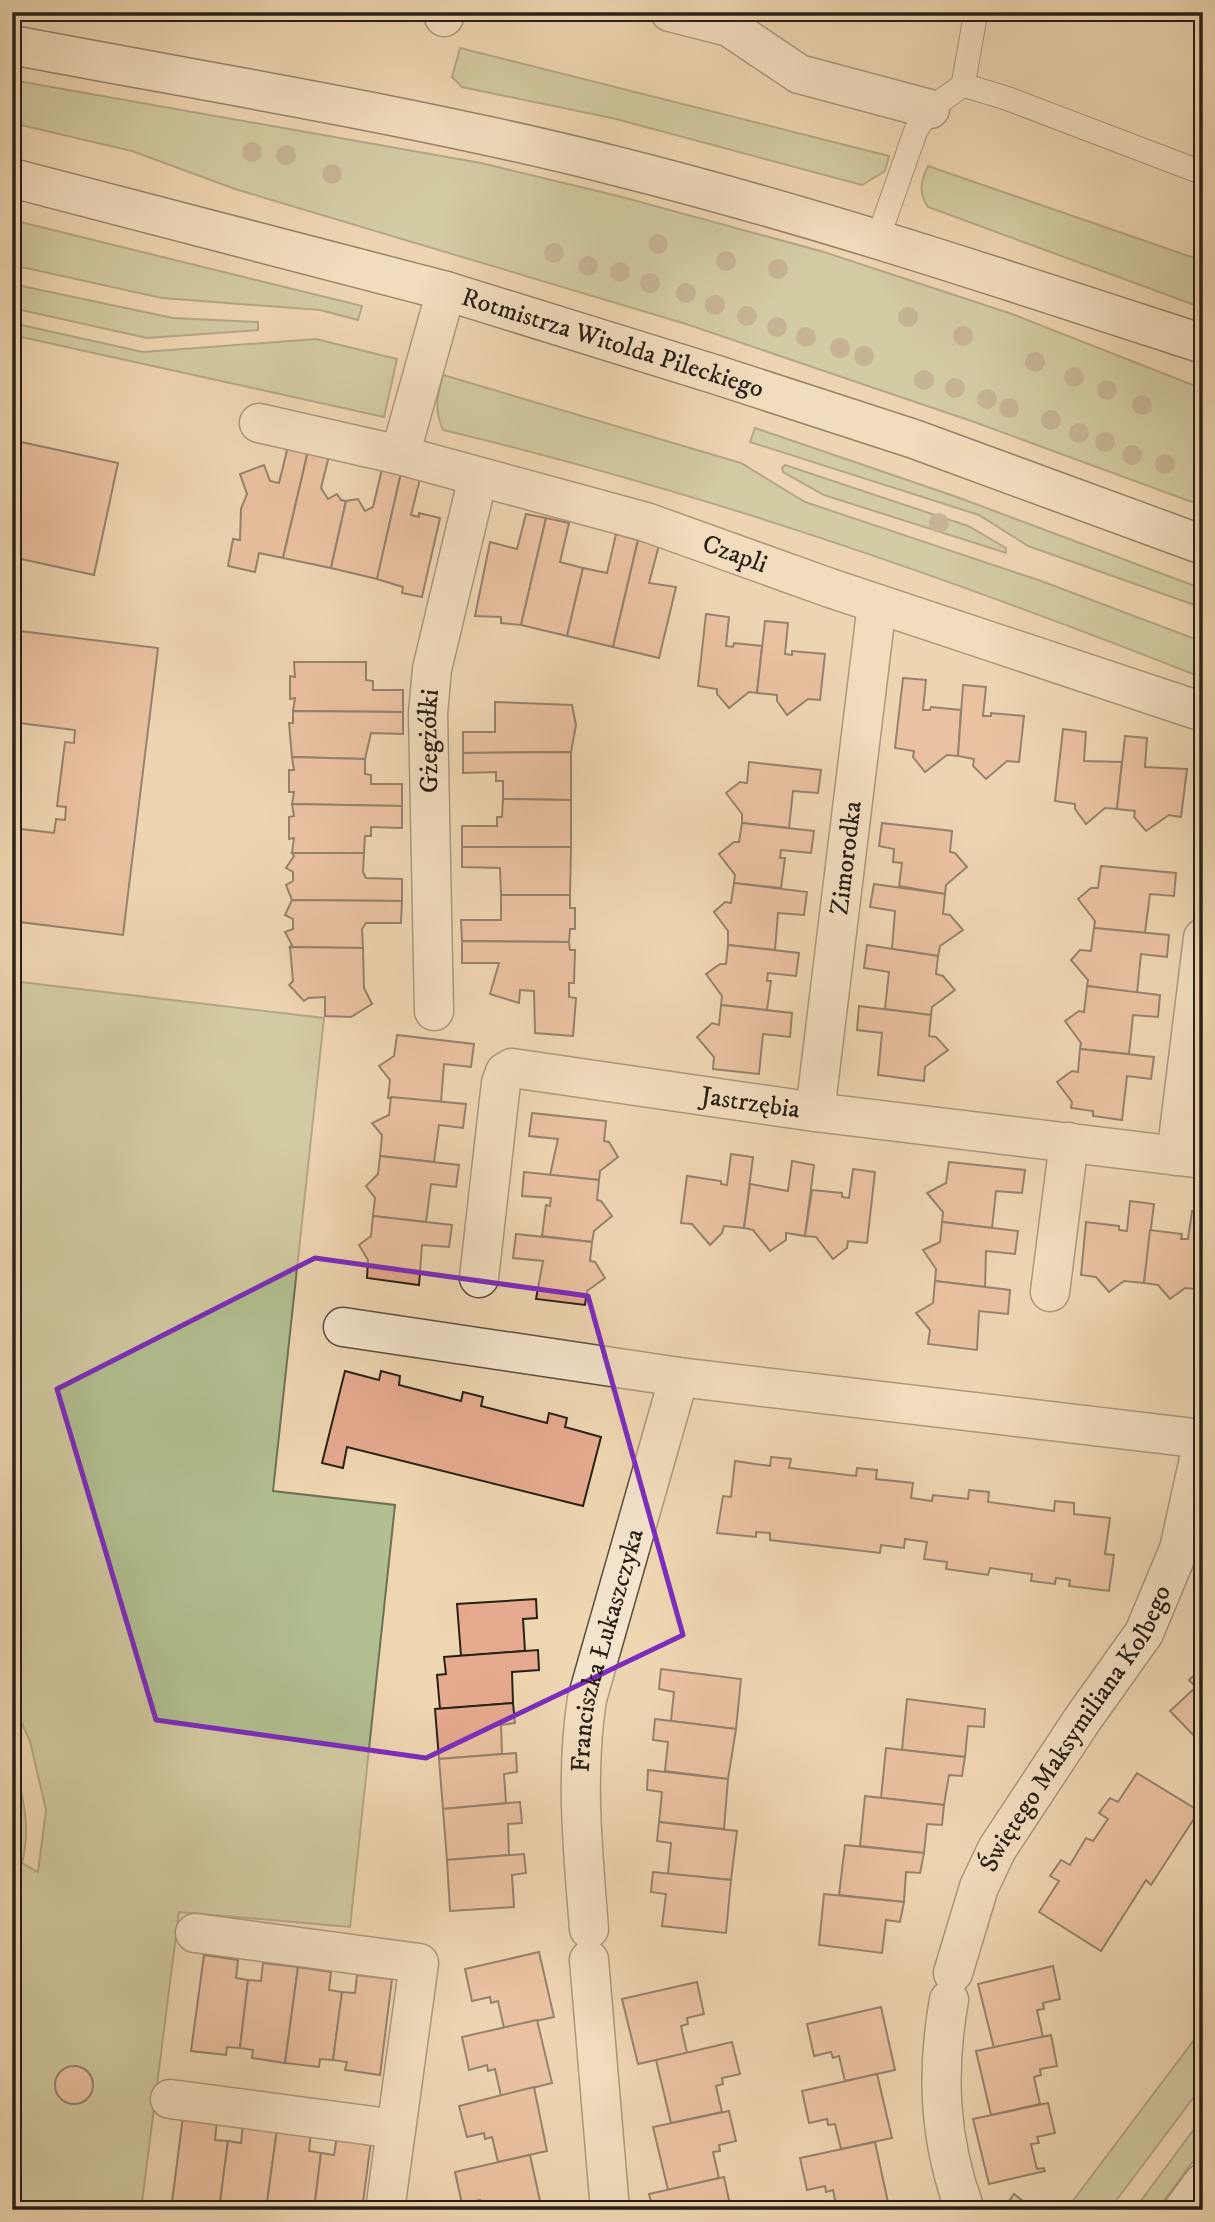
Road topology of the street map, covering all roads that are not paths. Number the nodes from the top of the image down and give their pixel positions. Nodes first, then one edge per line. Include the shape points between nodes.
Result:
1 (670, 12) edge
2 (976, 12) edge
3 (12, 46) edge
4 (963, 85) junction
5 (930, 109) junction
6 (1203, 173) edge
7 (12, 178) edge
8 (878, 239) junction
9 (446, 291) junction
10 (1203, 344) edge
11 (259, 423) dead end
12 (400, 455) junction
13 (478, 477) junction
14 (1203, 545) edge
15 (877, 604) junction
16 (1203, 712) edge
17 (1203, 938) edge
18 (434, 1011) dead end
19 (815, 1112) junction
20 (1069, 1142) junction
21 (1189, 1157) edge
22 (479, 1279) dead end
23 (1049, 1292) dead end
24 (343, 1327) dead end
25 (679, 1377) junction
26 (1203, 1440) edge
27 (195, 1933) dead end
28 (170, 2099) dead end
29 (396, 2129) junction
30 (1203, 2183) edge
31 (385, 2210) edge
32 (610, 2210) edge
33 (965, 2210) edge
34 (1182, 2210) edge

1 - 5 street via 736,30 799,74
2 - 4 lane
3 - 8 street via 392,116 586,159
4 - 5 lane
4 - 6 lane
5 - 8 lane via 916,130
7 - 9 street, Rotmistrza Witolda Pileckiego
8 - 10 street
9 - 12 street
9 - 14 street, Rotmistrza Witolda Pileckiego via 914,439
11 - 12 street, Czapli
12 - 13 street, Czapli
13 - 15 street, Czapli via 646,522
13 - 18 street, Gżegżółki via 432,669
15 - 16 street, Czapli
15 - 19 street, Zimorodka
17 - 21 street
19 - 20 street, Jastrzębia
19 - 22 street, Jastrzębia via 512,1068 501,1083
20 - 21 street, Jastrzębia
20 - 23 street
24 - 25 street
25 - 26 street
25 - 32 street, Franciszka Łukaszczyka via 584,1718 579,1798
26 - 33 street, Świętego Maksymiliana Kolbego via 1178,1549 1144,1633 997,1849 968,1917 941,2044 946,2145
27 - 29 street via 419,1963
28 - 29 street
29 - 31 street
30 - 34 street

